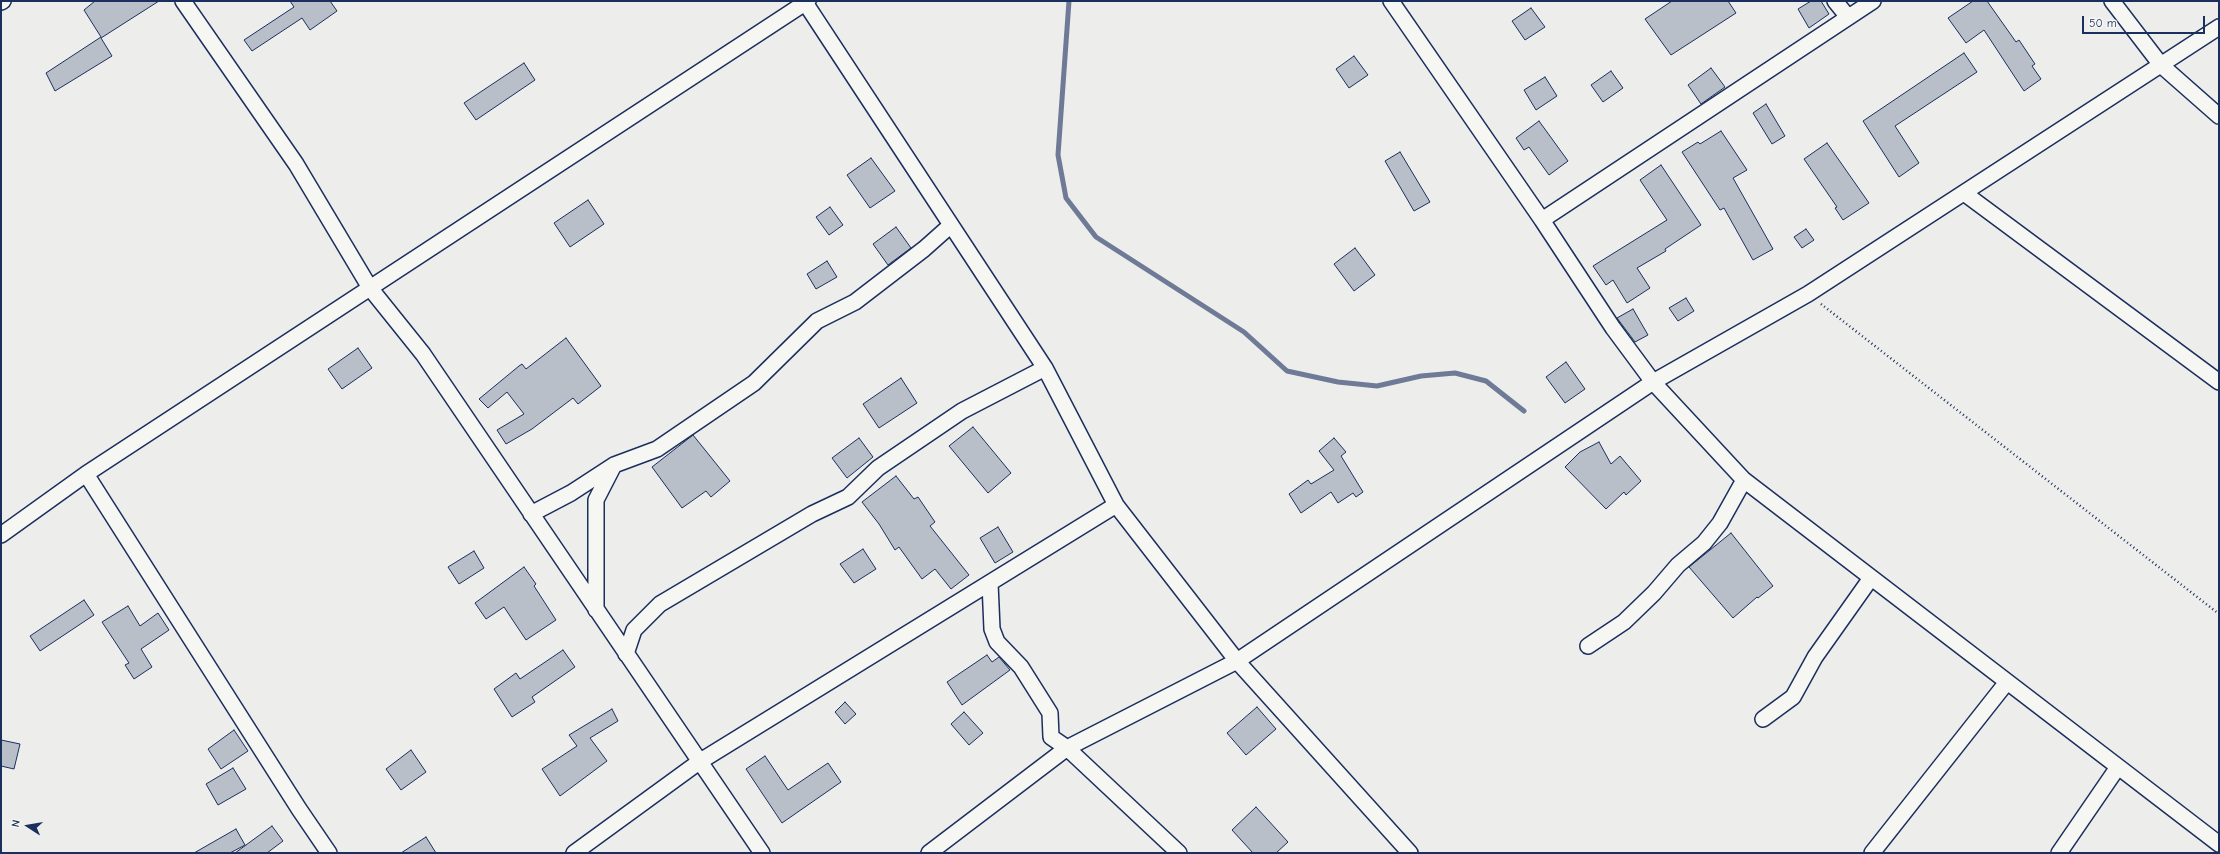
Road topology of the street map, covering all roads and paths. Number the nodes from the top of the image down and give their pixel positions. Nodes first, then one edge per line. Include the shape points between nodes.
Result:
1 (183, 1) edge
2 (1391, 1) edge
3 (1835, 1) edge
4 (1873, 1) edge
5 (2112, 1) edge
6 (806, 2) edge
7 (1848, 17) junction
8 (2219, 27) edge
9 (2161, 65) junction
10 (2219, 116) edge
11 (1964, 193) junction
12 (1542, 220) junction
13 (951, 225) junction
14 (370, 288) junction
15 (1808, 294) junction
16 (1045, 368) junction
17 (1654, 382) junction
18 (2219, 382) edge
19 (614, 465) junction
20 (86, 474) junction
21 (1744, 480) junction
22 (1116, 505) junction
23 (531, 514) junction
24 (1, 535) edge
25 (1871, 578) junction
26 (990, 583) junction
27 (596, 610) junction
28 (2219, 614) edge
29 (1588, 646) dead end
30 (626, 654) junction
31 (1237, 661) junction
32 (2007, 682) junction
33 (1763, 719) dead end
34 (1067, 748) junction
35 (699, 762) junction
36 (2118, 767) junction
37 (2219, 844) edge
38 (329, 853) edge
39 (574, 853) edge
40 (762, 853) edge
41 (929, 853) edge
42 (1179, 853) edge
43 (1410, 853) edge
44 (1872, 853) edge
45 (2059, 853) edge

1 - 14 street via 296,164
2 - 12 street
3 - 7 street
4 - 7 street
5 - 9 street
6 - 13 street
6 - 14 street
7 - 12 street
8 - 9 street
9 - 10 street
9 - 11 street
11 - 15 street
11 - 18 street
12 - 17 street via 1613,328
13 - 16 street
13 - 19 street via 855,302 817,321 754,383 657,449
14 - 20 street
14 - 23 street via 423,354
15 - 17 street
15 - 28 path
16 - 22 street
16 - 30 street via 962,410 878,468 848,497 812,514 660,604 634,630
17 - 21 street
17 - 31 street
19 - 23 street via 571,493
19 - 27 street via 596,500
20 - 24 street
20 - 38 street
21 - 25 street
21 - 29 street via 1720,523 1704,543 1678,565 1654,594 1624,622
22 - 26 street
22 - 31 street
23 - 27 street
25 - 32 street
25 - 33 street via 1815,657 1793,697
26 - 34 street via 992,630 997,642 1021,667 1050,713 1051,736
26 - 35 street
27 - 30 street
30 - 35 street
31 - 34 street
31 - 43 street
32 - 36 street
32 - 44 street
34 - 41 street
34 - 42 street
35 - 39 street
35 - 40 street
36 - 37 street
36 - 45 street

